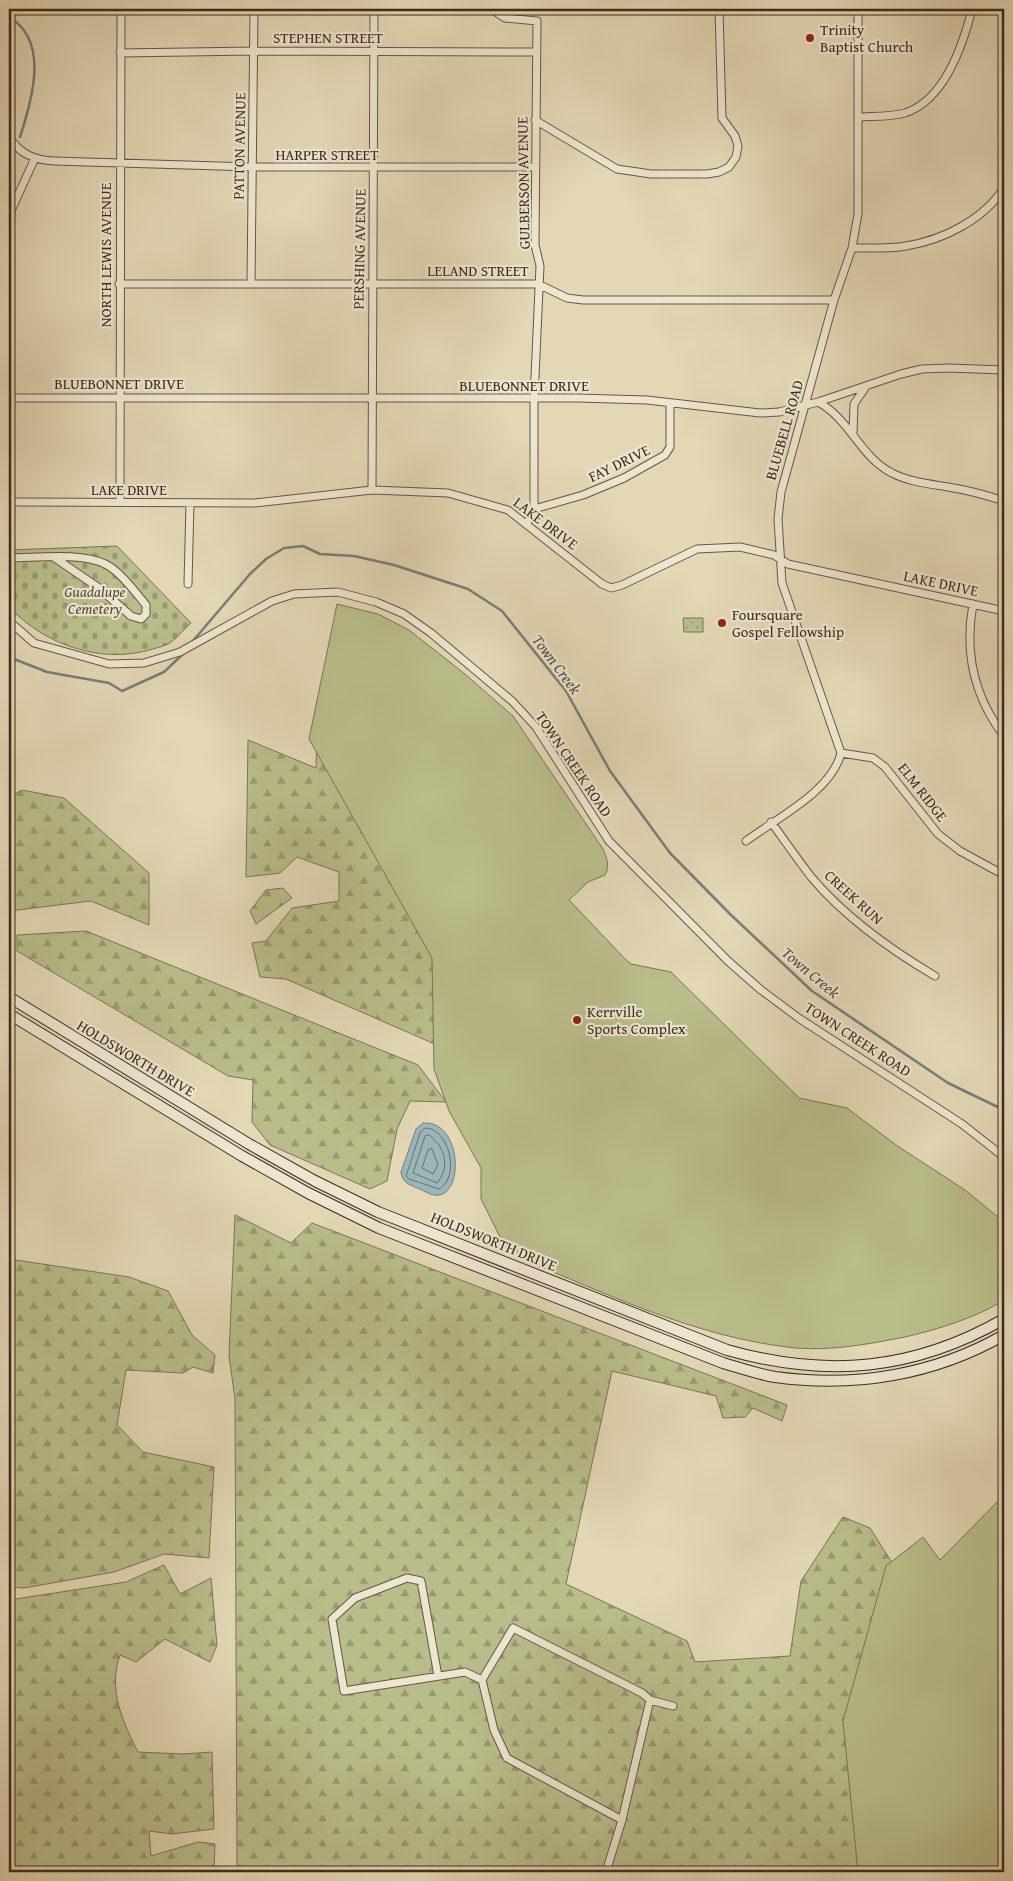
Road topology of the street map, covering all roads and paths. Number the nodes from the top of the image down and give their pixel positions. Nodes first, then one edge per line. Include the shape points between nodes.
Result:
1 (121, 9) edge
2 (254, 9) edge
3 (374, 9) edge
4 (490, 9) edge
5 (719, 9) edge
6 (858, 9) edge
7 (972, 9) edge
8 (254, 51) junction
9 (374, 51) junction
10 (536, 52) junction
11 (120, 54) junction
12 (858, 117) junction
13 (535, 120) junction
14 (9, 137) edge
15 (34, 158) junction
16 (119, 164) junction
17 (252, 167) junction
18 (536, 167) junction
19 (374, 168) junction
20 (1004, 188) edge
21 (9, 215) edge
22 (852, 248) junction
23 (119, 284) junction
24 (251, 284) junction
25 (372, 284) junction
26 (538, 284) junction
27 (834, 300) junction
28 (1004, 370) edge
29 (866, 388) junction
30 (120, 396) junction
31 (9, 398) edge
32 (372, 399) junction
33 (534, 399) junction
34 (818, 402) junction
35 (670, 403) junction
36 (805, 406) junction
37 (854, 436) junction
38 (372, 490) junction
39 (1004, 501) edge
40 (17, 502) dead end
41 (120, 502) junction
42 (190, 503) junction
43 (534, 509) junction
44 (526, 523) junction
45 (9, 558) edge
46 (55, 558) junction
47 (779, 559) junction
48 (188, 584) dead end
49 (973, 604) junction
50 (1004, 611) edge
51 (9, 621) edge
52 (1004, 736) edge
53 (841, 753) junction
54 (771, 822) junction
55 (746, 840) dead end
56 (1004, 876) edge
57 (935, 976) dead end
58 (9, 998) edge
59 (9, 1014) edge
60 (50, 1023) junction
61 (42, 1034) junction
62 (1004, 1157) edge
63 (452, 1241) junction
64 (447, 1254) junction
65 (1004, 1319) edge
66 (1004, 1335) edge
67 (438, 1676) junction
68 (482, 1680) junction
69 (650, 1700) junction
70 (673, 1706) dead end
71 (622, 1820) junction
72 (606, 1872) edge

1 - 11 street, NORTH LEWIS AVENUE
2 - 8 street, PATTON AVENUE
3 - 9 street, PERSHING AVENUE
4 - 10 street, GULBERSON AVENUE via 505,18 537,21
5 - 13 street via 722,118 738,146 736,157 729,166 707,174 651,174 617,169
6 - 12 street, BLUEBELL ROAD
7 - 12 street via 950,69 941,85 923,103 899,114
8 - 9 street, STEPHEN STREET
8 - 11 street, STEPHEN STREET
8 - 17 street, PATTON AVENUE
9 - 10 street, STEPHEN STREET
9 - 19 street, PERSHING AVENUE
10 - 13 street, GULBERSON AVENUE
11 - 16 street, NORTH LEWIS AVENUE
12 - 22 street, BLUEBELL ROAD via 858,214
13 - 18 street, GULBERSON AVENUE
14 - 15 street via 20,150
15 - 16 street, HARPER STREET
15 - 21 street
16 - 17 street, HARPER STREET
16 - 23 street, NORTH LEWIS AVENUE
17 - 19 street, HARPER STREET
17 - 24 street, PATTON AVENUE
18 - 19 street, HARPER STREET
18 - 26 street, GULBERSON AVENUE
19 - 25 street, PERSHING AVENUE
20 - 22 street via 993,202 962,227 934,240 905,246
22 - 27 street, BLUEBELL ROAD
23 - 24 street, LELAND STREET
23 - 30 street, NORTH LEWIS AVENUE
24 - 25 street, LELAND STREET
25 - 26 street, LELAND STREET
25 - 32 street, PERSHING AVENUE
26 - 27 street, LELAND STREET via 567,298 583,300
26 - 33 street, GULBERSON AVENUE
27 - 36 street, BLUEBELL ROAD
28 - 29 street, BLUEBONNET DRIVE via 922,369 878,381
29 - 34 street, BLUEBONNET DRIVE
29 - 37 street via 854,404
30 - 31 street, BLUEBONNET DRIVE
30 - 32 street, BLUEBONNET DRIVE
30 - 41 street, NORTH LEWIS AVENUE
32 - 33 street, BLUEBONNET DRIVE
32 - 38 street, PERSHING AVENUE
33 - 35 street, BLUEBONNET DRIVE
33 - 43 street, GULBERSON AVENUE
34 - 36 street, BLUEBONNET DRIVE
34 - 37 street via 845,424
35 - 36 street, BLUEBONNET DRIVE via 760,413
35 - 43 street, FAY DRIVE via 670,447 665,455 624,478 583,495
36 - 47 street, BLUEBELL ROAD via 781,492
37 - 39 street via 872,460 892,474
38 - 42 street, LAKE DRIVE via 255,503
38 - 44 street, LAKE DRIVE via 457,494 500,506
40 - 41 street, LAKE DRIVE
41 - 42 street, LAKE DRIVE
42 - 48 street
43 - 44 street, GULBERSON AVENUE
44 - 47 street, LAKE DRIVE via 611,588 697,549 734,546
45 - 46 street
46 - 46 street via 90,558 106,564 146,605 146,614 138,619 131,616 100,588
47 - 49 street, LAKE DRIVE via 788,564
47 - 53 street, BLUEBELL ROAD via 782,583
49 - 50 street, LAKE DRIVE
49 - 52 street via 972,671 986,709
51 - 62 street, TOWN CREEK ROAD via 34,643 109,664 144,663 180,652 272,601 294,594 338,592 376,602 404,614 512,701 536,727 609,841 761,990 962,1124
53 - 54 street via 834,772 821,787
53 - 56 street, ELM RIDGE via 872,758 885,767 938,834 960,851
54 - 55 street
54 - 57 street, CREEK RUN via 812,877 857,921
58 - 60 main road, HOLDSWORTH DRIVE
59 - 61 main road, HOLDSWORTH DRIVE
60 - 61 main road
60 - 63 main road, HOLDSWORTH DRIVE via 314,1181 378,1212
61 - 64 main road, HOLDSWORTH DRIVE via 308,1193 378,1228
63 - 64 main road
63 - 65 main road, HOLDSWORTH DRIVE via 727,1350 806,1366 886,1364 953,1345
64 - 66 main road, HOLDSWORTH DRIVE via 723,1363 773,1376 845,1381 888,1378 958,1358
67 - 67 street via 344,1691 332,1619 355,1598 407,1578 420,1581
67 - 68 street via 466,1672
68 - 69 street via 513,1628
68 - 71 street via 494,1730 507,1758
69 - 70 street
69 - 71 street
71 - 72 street

